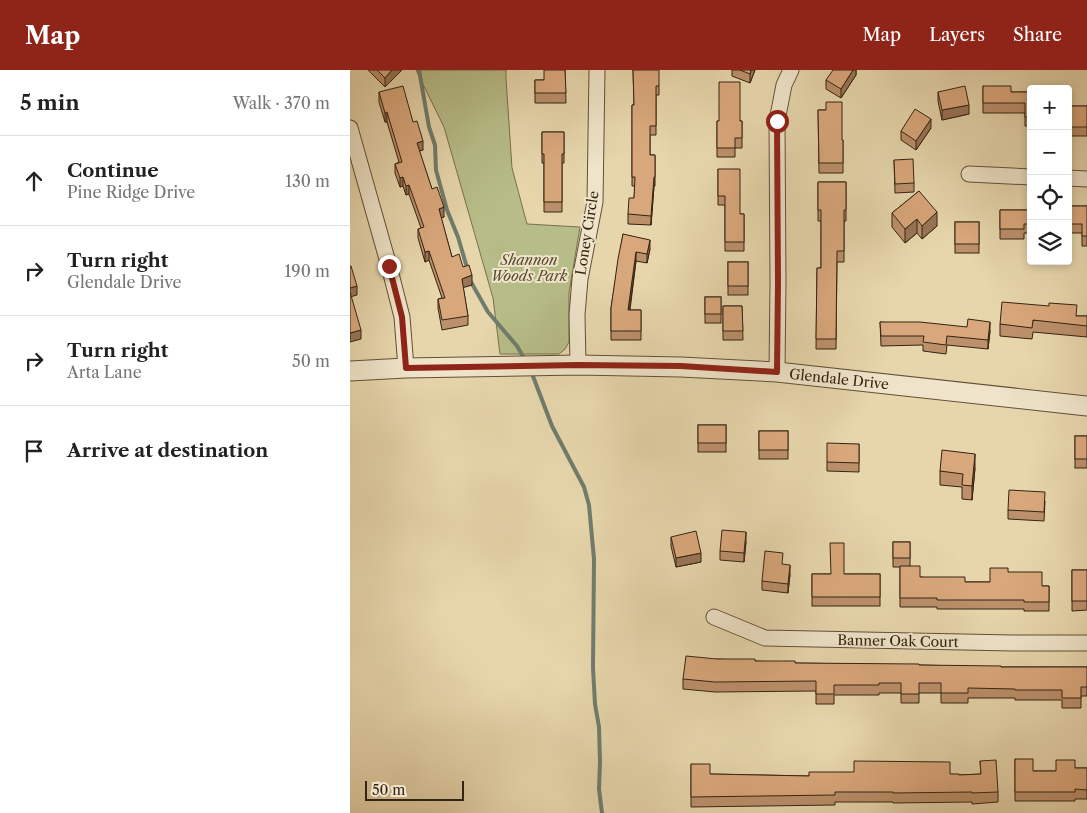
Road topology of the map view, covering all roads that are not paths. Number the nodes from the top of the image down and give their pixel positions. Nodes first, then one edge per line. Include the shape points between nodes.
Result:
1 (597, 70) edge
2 (791, 70) edge
3 (350, 128) edge
4 (969, 174) dead end
5 (1027, 176) edge
6 (1072, 178) edge
7 (1087, 179) edge
8 (578, 365) junction
9 (406, 368) junction
10 (350, 370) edge
11 (777, 372) junction
12 (1087, 406) edge
13 (714, 617) dead end
14 (1087, 643) edge

1 - 8 street, Loney Circle via 595,202 580,279
2 - 11 street via 784,85 777,121
3 - 9 street via 402,317
4 - 5 street
6 - 7 street
8 - 9 street, Glendale Drive
8 - 11 street, Glendale Drive via 681,366
9 - 10 street, Glendale Drive
11 - 12 street, Glendale Drive
13 - 14 street, Banner Oak Court via 765,638

